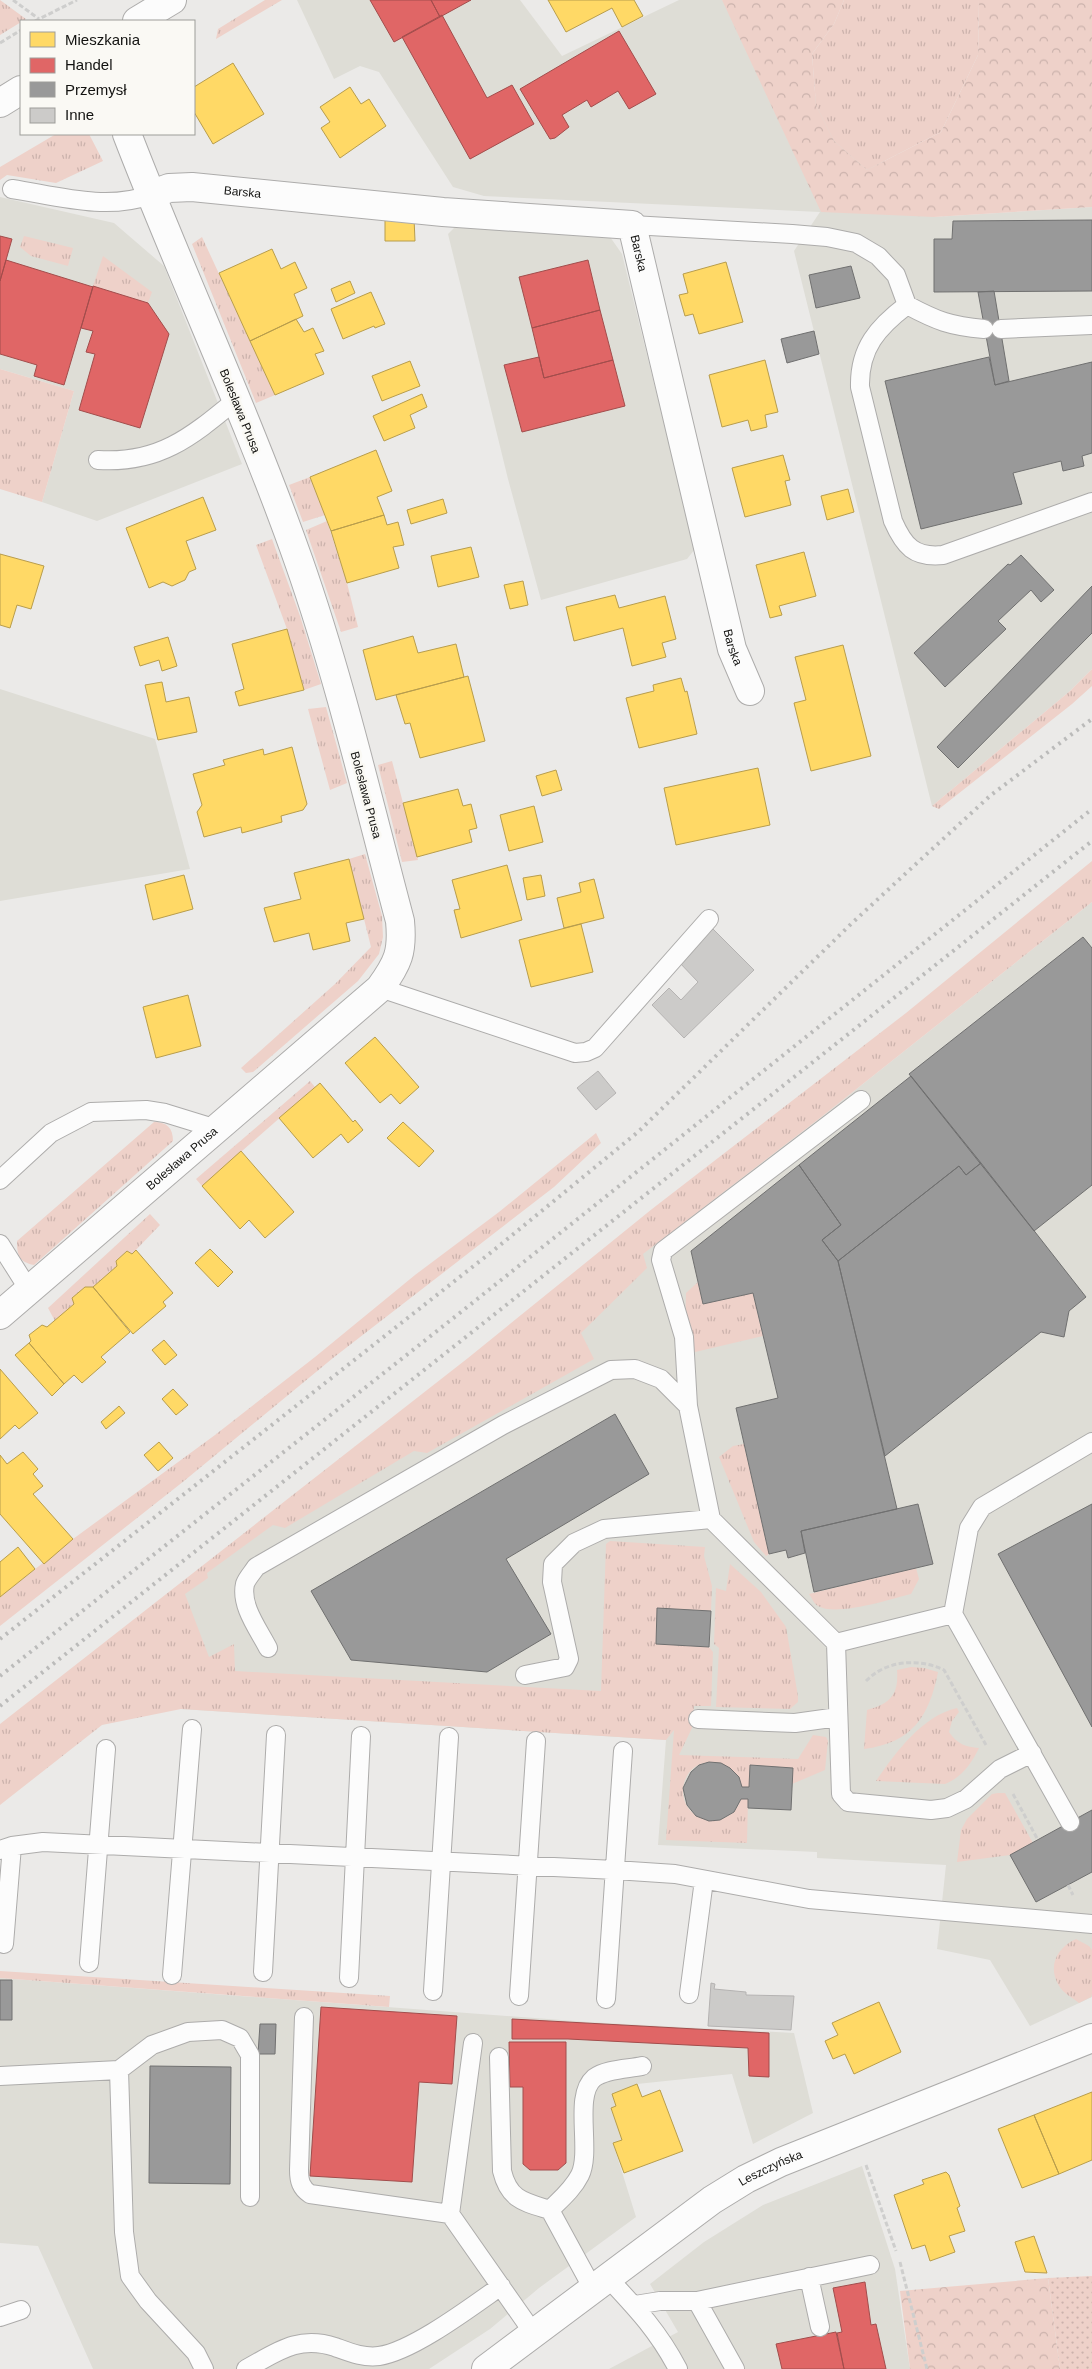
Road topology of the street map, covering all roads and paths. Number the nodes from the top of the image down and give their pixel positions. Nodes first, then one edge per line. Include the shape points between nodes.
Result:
1 (13, 0) edge
2 (77, 0) edge
3 (172, 0) edge
4 (37, 20) edge
5 (138, 20) edge
6 (20, 31) edge
7 (0, 43) edge
8 (20, 91) edge
9 (0, 103) edge
10 (127, 135) edge
11 (12, 190) dead end
12 (150, 195) junction
13 (632, 225) junction
14 (907, 305) junction
15 (1092, 325) edge
16 (236, 400) junction
17 (98, 460) dead end
18 (1092, 502) edge
19 (750, 691) dead end
20 (709, 919) dead end
21 (380, 988) junction
22 (861, 1100) dead end
23 (217, 1128) junction
24 (0, 1180) edge
25 (0, 1244) edge
26 (29, 1290) junction
27 (0, 1315) edge
28 (688, 1406) junction
29 (1092, 1442) edge
30 (711, 1519) junction
31 (953, 1614) junction
32 (836, 1643) junction
33 (268, 1648) dead end
34 (525, 1675) dead end
35 (865, 1690) dead end
36 (838, 1717) junction
37 (698, 1720) dead end
38 (192, 1729) dead end
39 (276, 1735) dead end
40 (361, 1736) dead end
41 (449, 1738) dead end
42 (536, 1741) dead end
43 (986, 1745) junction
44 (106, 1749) dead end
45 (623, 1751) dead end
46 (982, 1752) dead end
47 (1032, 1753) junction
48 (1000, 1769) junction
49 (1070, 1822) dead end
50 (1038, 1840) dead end
51 (98, 1845) junction
52 (6, 1848) edge
53 (183, 1850) junction
54 (268, 1854) junction
55 (354, 1857) junction
56 (440, 1862) junction
57 (526, 1867) junction
58 (615, 1870) junction
59 (704, 1880) junction
60 (1092, 1924) edge
61 (4, 1944) dead end
62 (89, 1963) dead end
63 (262, 1972) dead end
64 (172, 1975) dead end
65 (349, 1978) dead end
66 (433, 1990) dead end
67 (689, 1994) dead end
68 (518, 1996) dead end
69 (606, 1999) dead end
70 (304, 2017) dead end
71 (1092, 2038) edge
72 (473, 2043) dead end
73 (499, 2057) dead end
74 (642, 2066) dead end
75 (119, 2070) junction
76 (0, 2076) edge
77 (250, 2197) dead end
78 (550, 2210) junction
79 (450, 2214) junction
80 (870, 2265) dead end
81 (810, 2277) junction
82 (600, 2284) junction
83 (501, 2286) junction
84 (697, 2301) junction
85 (635, 2305) junction
86 (21, 2310) dead end
87 (0, 2317) edge
88 (820, 2327) dead end
89 (534, 2334) junction
90 (204, 2369) edge
91 (246, 2369) edge
92 (486, 2369) edge
93 (678, 2369) edge
94 (735, 2369) edge

1 - 4 path
2 - 4 path
3 - 5 street
6 - 7 path
8 - 9 street
10 - 12 street, Bolesława Prusa
11 - 12 lane via 97,202 129,201
12 - 13 street, Barska via 169,188 192,187 443,212
12 - 16 street, Bolesława Prusa
13 - 14 lane via 792,234 856,243 878,256 896,276
13 - 19 street, Barska via 732,649
14 - 15 lane via 935,320 960,327
14 - 18 lane via 875,334 864,354 860,387 893,521 907,546 930,557 943,555
16 - 17 lane via 180,442 124,462
16 - 21 street, Bolesława Prusa via 299,561 330,656 400,921 402,944 396,967
20 - 21 lane via 595,1048 586,1052 576,1053
21 - 23 street, Bolesława Prusa
22 - 28 lane via 663,1251 661,1260 684,1336
23 - 24 lane via 165,1112 91,1112 51,1133
23 - 26 street, Bolesława Prusa
25 - 26 lane
26 - 27 street, Bolesława Prusa
28 - 30 lane
28 - 33 lane via 661,1379 635,1369 612,1370 503,1425 322,1528 256,1567 245,1583 247,1607
29 - 31 lane via 982,1507 969,1528
30 - 32 lane
30 - 34 lane via 604,1529 574,1542 553,1564 552,1582 569,1659 565,1667
31 - 32 lane
31 - 47 lane
32 - 36 lane
35 - 43 path via 866,1680 899,1663 916,1662 944,1670
36 - 37 lane via 796,1723
36 - 48 lane via 839,1783 848,1802 931,1810 947,1808 966,1799
38 - 53 lane
39 - 54 lane
40 - 55 lane
41 - 56 lane
42 - 57 lane
43 - 46 path
43 - 48 path
44 - 51 lane
45 - 58 lane
47 - 48 lane
47 - 49 lane
48 - 50 path
51 - 52 lane via 43,1842
51 - 53 lane
51 - 62 lane
52 - 61 lane
53 - 54 lane
53 - 64 lane
54 - 55 lane
54 - 63 lane
55 - 56 lane
55 - 65 lane
56 - 57 lane
56 - 66 lane
57 - 58 lane
57 - 68 lane
58 - 59 lane via 675,1874
58 - 69 lane
59 - 60 lane via 809,1899
59 - 67 lane
70 - 79 lane via 299,2170 303,2189 310,2194
71 - 82 street, Leszczyńska via 781,2162 712,2200
72 - 79 lane
73 - 78 lane via 505,2183 511,2193 525,2203
74 - 78 lane via 603,2073 588,2084 584,2103 585,2158 572,2188
75 - 76 lane
75 - 77 lane via 152,2045 188,2032 222,2030 240,2038 250,2055
75 - 90 lane via 124,2232 130,2276 148,2301 196,2352
78 - 82 lane
79 - 83 lane
80 - 81 lane
81 - 84 lane
81 - 88 lane
82 - 85 lane
82 - 89 street, Leszczyńska
83 - 89 lane
83 - 91 lane via 403,2349 378,2356 356,2355 332,2346 306,2342 288,2345
84 - 85 lane
84 - 94 lane
85 - 93 lane via 663,2340
86 - 87 lane
89 - 92 street, Leszczyńska

